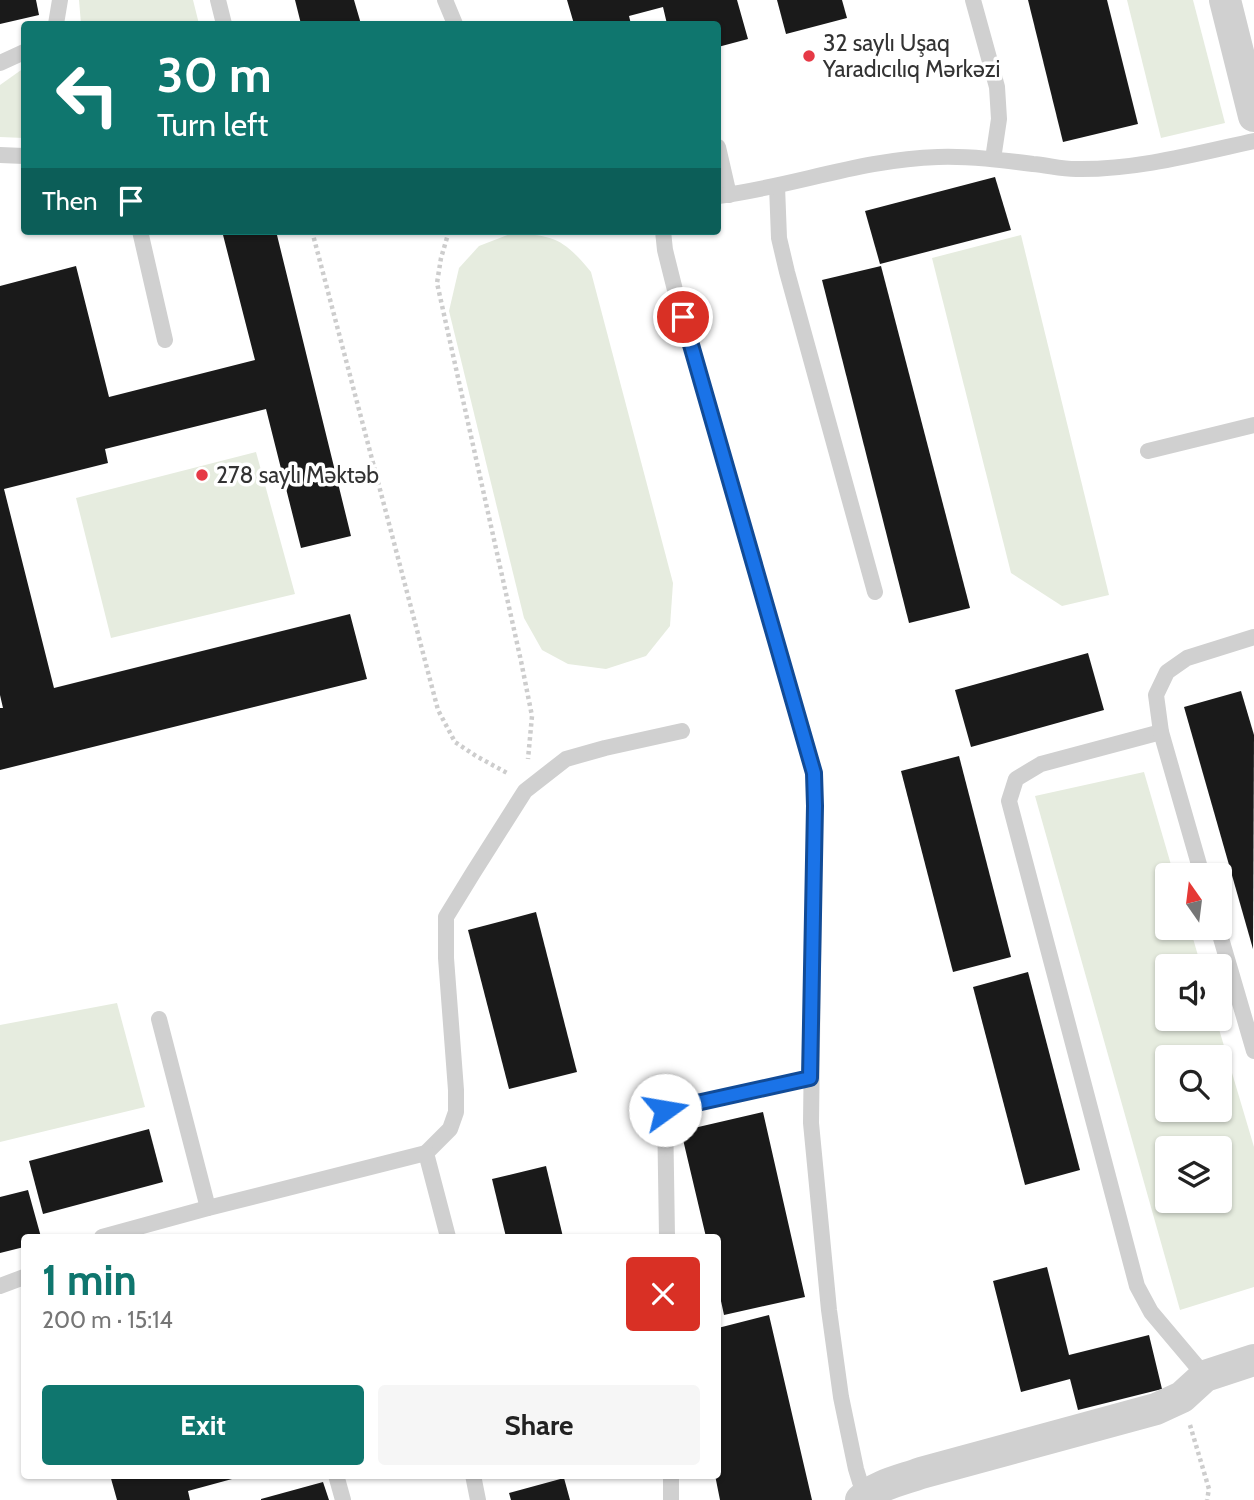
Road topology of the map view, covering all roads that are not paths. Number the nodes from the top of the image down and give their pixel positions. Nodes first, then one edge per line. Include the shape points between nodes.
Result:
1 (60, 0) edge
2 (218, 0) edge
3 (445, 0) edge
4 (973, 0) edge
5 (1225, 0) edge
6 (56, 21) edge
7 (223, 21) edge
8 (454, 21) edge
9 (21, 53) edge
10 (0, 63) edge
11 (1254, 116) edge
12 (1254, 141) edge
13 (0, 155) edge
14 (21, 156) edge
15 (993, 159) junction
16 (721, 176) edge
17 (777, 186) junction
18 (723, 195) edge
19 (141, 235) edge
20 (663, 235) edge
21 (165, 340) dead end
22 (1254, 425) edge
23 (1148, 450) dead end
24 (876, 592) dead end
25 (1254, 637) edge
26 (682, 730) dead end
27 (1161, 732) junction
28 (1199, 863) edge
29 (1222, 940) edge
30 (159, 1019) dead end
31 (1254, 1051) edge
32 (810, 1078) junction
33 (426, 1153) junction
34 (208, 1208) junction
35 (113, 1234) edge
36 (447, 1234) edge
37 (667, 1234) edge
38 (21, 1278) edge
39 (0, 1286) edge
40 (1254, 1360) edge
41 (1193, 1387) junction
42 (337, 1479) edge
43 (474, 1479) edge
44 (671, 1479) edge
45 (864, 1498) edge
46 (343, 1500) edge
47 (478, 1500) edge
48 (671, 1500) edge

1 - 6 lane
2 - 7 lane
3 - 8 lane
4 - 15 lane via 996,86 999,119
5 - 11 street
9 - 10 lane
12 - 15 lane via 1144,165 1100,169
13 - 14 lane
15 - 17 lane via 889,161
16 - 18 lane
17 - 18 lane
17 - 24 lane via 779,239 787,272
19 - 21 lane
20 - 32 lane via 675,290 814,773
22 - 23 lane
25 - 27 lane via 1187,658 1167,671 1156,695
26 - 33 lane via 566,759 525,791 446,917 456,1112 450,1129
27 - 28 lane
27 - 41 lane via 1041,764 1016,779 1009,801 1137,1286
29 - 31 lane
30 - 34 lane
32 - 37 lane via 665,1110
32 - 45 lane via 829,1310
33 - 34 lane
33 - 36 lane
34 - 35 lane
38 - 39 lane
40 - 41 street
41 - 45 street via 1156,1409 921,1473
42 - 46 lane
43 - 47 lane
44 - 48 lane

